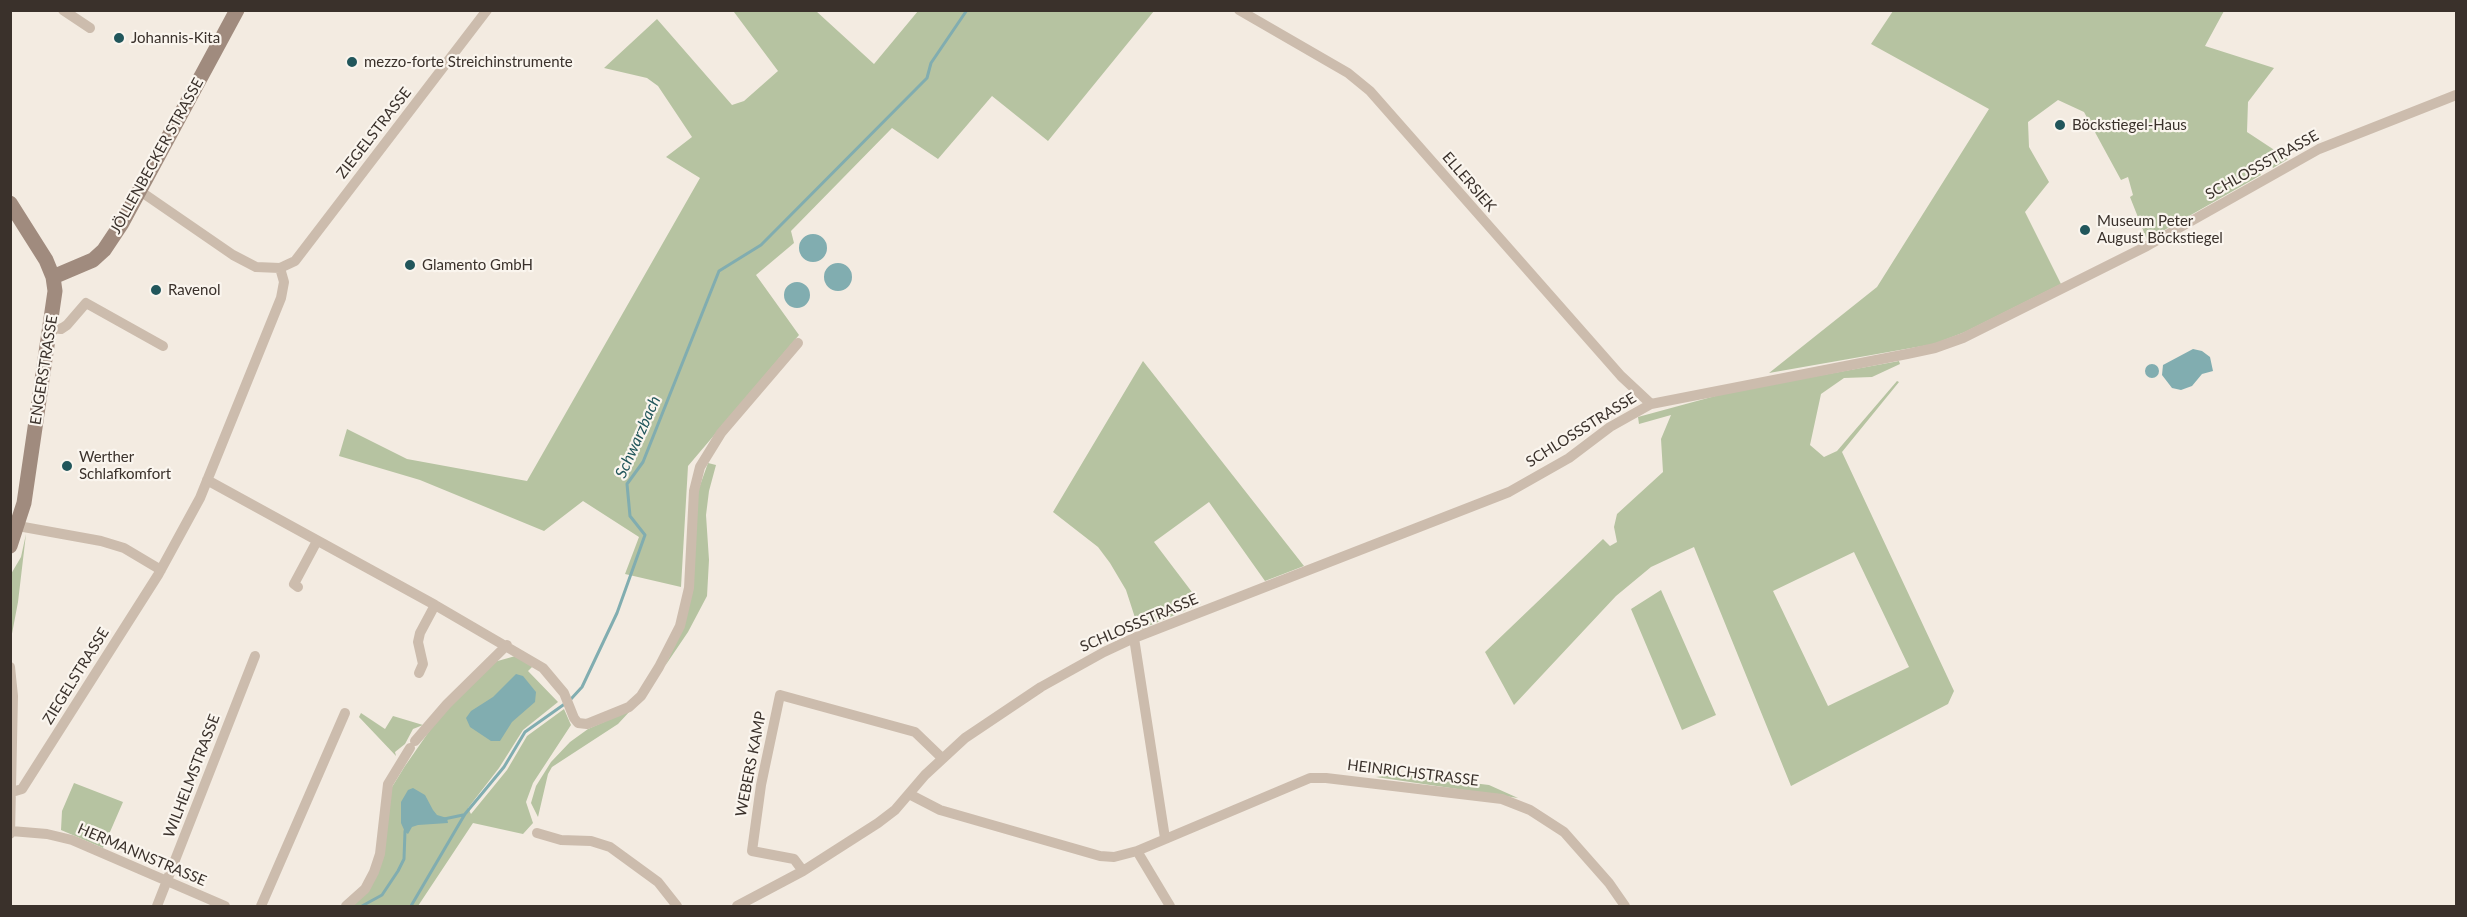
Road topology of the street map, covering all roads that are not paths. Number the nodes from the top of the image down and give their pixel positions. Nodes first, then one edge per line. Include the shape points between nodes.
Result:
1 (63, 10) edge
2 (237, 10) edge
3 (487, 10) edge
4 (1239, 10) edge
5 (90, 28) dead end
6 (2457, 95) edge
7 (140, 190) junction
8 (10, 203) edge
9 (280, 268) junction
10 (53, 277) junction
11 (51, 328) junction
12 (798, 343) dead end
13 (163, 346) dead end
14 (1651, 404) junction
15 (207, 480) junction
16 (18, 526) junction
17 (317, 541) junction
18 (10, 546) edge
19 (161, 570) junction
20 (298, 587) dead end
21 (435, 604) junction
22 (1134, 638) junction
23 (507, 645) junction
24 (255, 656) dead end
25 (10, 667) edge
26 (419, 673) dead end
27 (345, 713) dead end
28 (942, 758) junction
29 (12, 792) edge
30 (909, 794) junction
31 (11, 833) edge
32 (537, 833) dead end
33 (1165, 838) junction
34 (1137, 851) junction
35 (803, 871) junction
36 (167, 883) junction
37 (157, 906) edge
38 (225, 906) edge
39 (261, 906) edge
40 (346, 906) edge
41 (677, 906) edge
42 (737, 906) edge
43 (1170, 906) edge
44 (1625, 906) edge

1 - 5 street
2 - 7 main road, JÖLLENBECKER STRASSE
3 - 9 street, ZIEGELSTRASSE via 295,261
4 - 14 street, ELLERSIEK via 1348,73 1370,91 1621,376
6 - 14 street, SCHLOSSSTRASSE via 2319,149 2147,246 1951,343
7 - 9 street via 233,255 256,267
7 - 10 main road, JÖLLENBECKER STRASSE via 104,250 93,260
8 - 10 main road, ENGERSTRASSE
9 - 15 street, ZIEGELSTRASSE via 284,282 281,297
10 - 11 main road, ENGERSTRASSE via 55,306
11 - 13 street via 67,325 86,303
11 - 16 main road, ENGERSTRASSE
12 - 23 street via 722,433 700,467 694,492 688,588 680,626 641,696 629,706 587,724 578,723 564,693 543,668
14 - 22 street, SCHLOSSSTRASSE via 1509,492
15 - 17 street
15 - 19 street, ZIEGELSTRASSE
16 - 18 main road, ENGERSTRASSE
16 - 19 street via 101,540 124,548
17 - 20 street via 294,584
17 - 21 street
19 - 29 street, ZIEGELSTRASSE via 22,789
21 - 23 street
21 - 26 street via 420,633 423,664
22 - 28 street, SCHLOSSSTRASSE via 1000,712
22 - 33 street
23 - 40 street via 412,744 388,784 375,872 365,889
24 - 36 street, WILHELMSTRASSE
25 - 29 street
27 - 39 street
28 - 30 street, SCHLOSSSTRASSE
28 - 35 street, WEBERS KAMP via 915,732 780,695 759,794 752,851 794,859
29 - 31 street
30 - 34 street, HEINRICHSTRASSE via 940,810 1100,856
30 - 35 street, SCHLOSSSTRASSE via 878,823
31 - 36 street, HERMANNSTRASSE via 47,834 72,840
32 - 41 street via 610,847 658,882
33 - 34 street, HEINRICHSTRASSE
33 - 44 street, HEINRICHSTRASSE via 1310,778 1502,799 1530,810 1564,832
34 - 43 street
35 - 42 street, SCHLOSSSTRASSE
36 - 37 street, WILHELMSTRASSE
36 - 38 street, HERMANNSTRASSE

